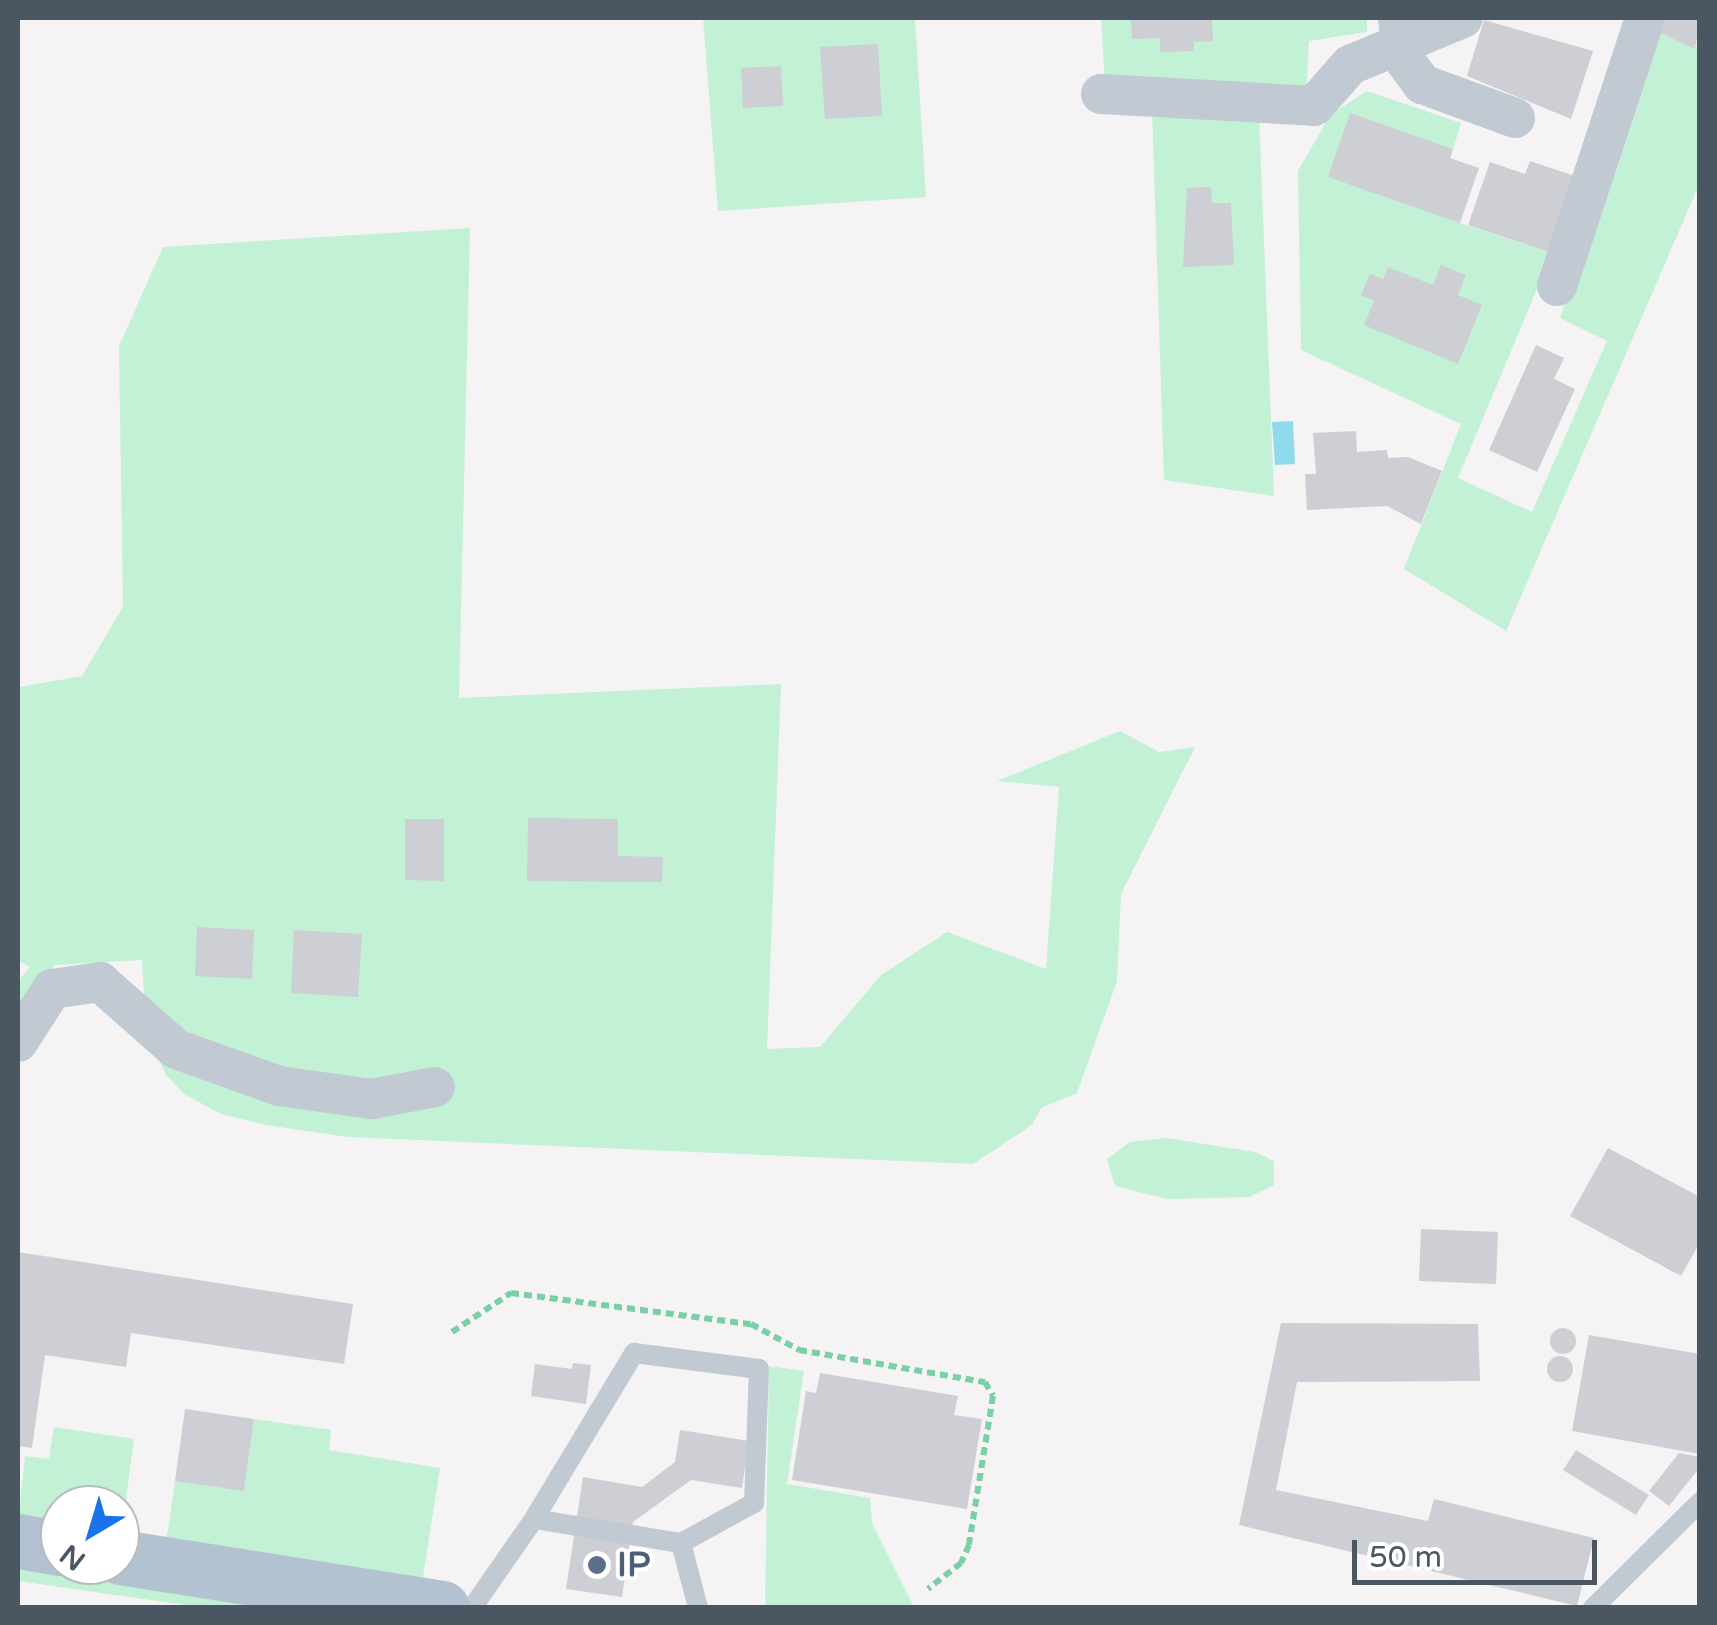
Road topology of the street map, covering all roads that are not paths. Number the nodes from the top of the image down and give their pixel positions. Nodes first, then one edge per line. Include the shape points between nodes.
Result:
1 (1463, 18) edge
2 (1645, 18) edge
3 (1398, 29) edge
4 (1101, 94) dead end
5 (1515, 118) dead end
6 (1556, 286) dead end
7 (18, 1042) edge
8 (435, 1087) dead end
9 (1700, 1502) edge
10 (534, 1519) junction
11 (682, 1543) junction
12 (140, 1561) edge
13 (442, 1608) edge
14 (472, 1608) edge
15 (698, 1608) edge
16 (1593, 1608) edge

1 - 3 street
2 - 6 street
3 - 4 street via 1338,73 1314,106
3 - 5 street via 1422,84
7 - 8 street via 52,989 100,982 176,1049 280,1086 372,1098
9 - 16 lane
10 - 11 lane
10 - 11 lane via 634,1353 759,1369 754,1503
10 - 14 lane
11 - 15 lane
12 - 13 main road

